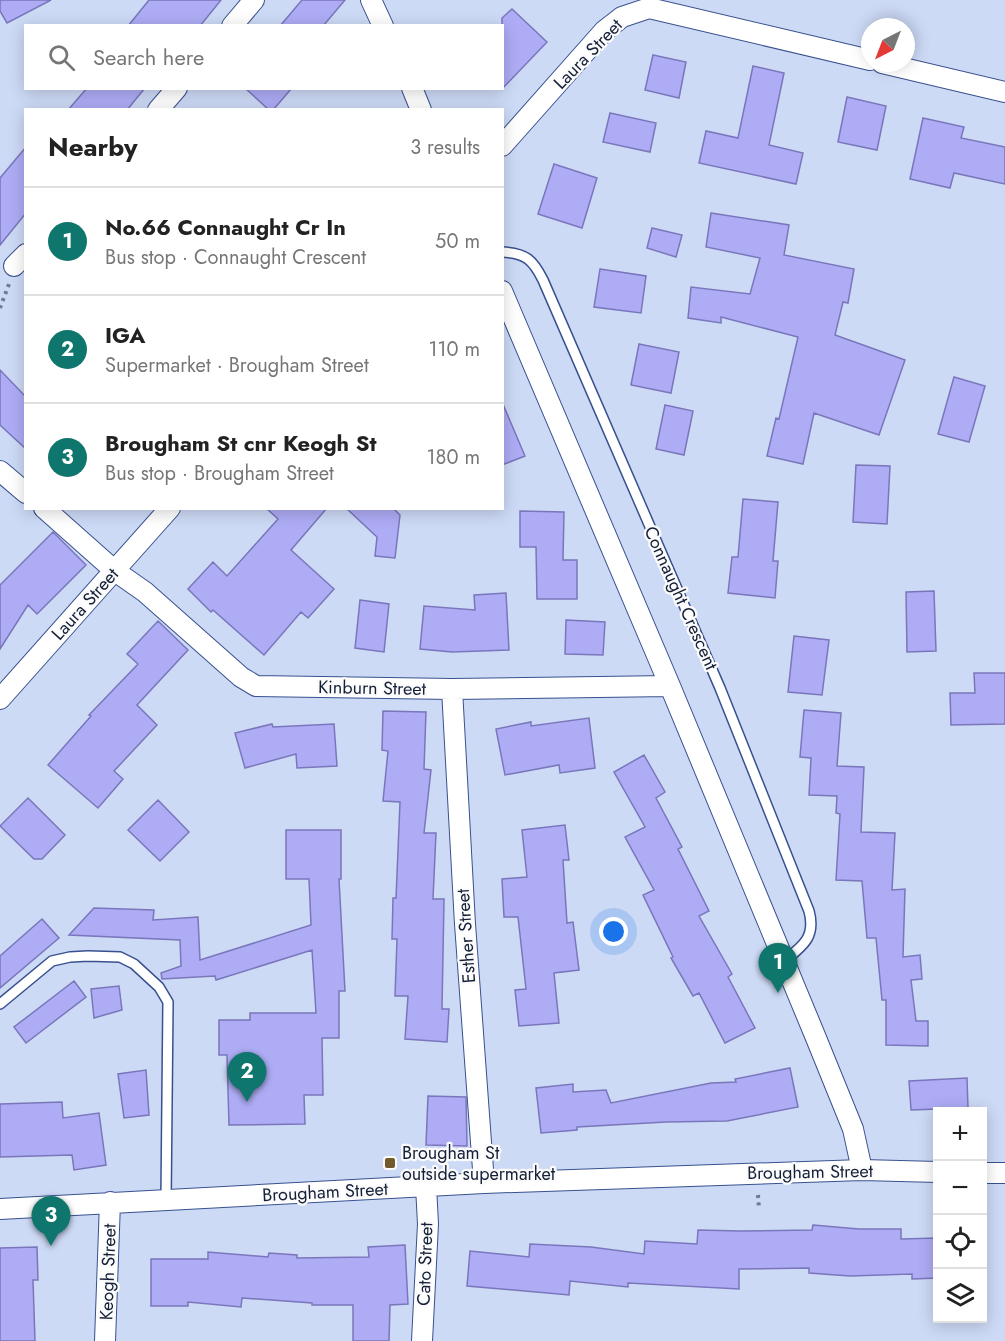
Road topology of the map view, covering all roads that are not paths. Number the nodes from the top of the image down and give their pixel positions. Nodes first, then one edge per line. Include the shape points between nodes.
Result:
1 (254, 0) edge
2 (371, 0) edge
3 (234, 24) edge
4 (382, 24) edge
5 (861, 58) edge
6 (915, 71) edge
7 (175, 90) edge
8 (413, 90) edge
9 (1005, 92) edge
10 (160, 108) edge
11 (420, 108) edge
12 (504, 144) edge
13 (504, 252) edge
14 (504, 296) edge
15 (0, 471) edge
16 (24, 491) edge
17 (46, 510) edge
18 (168, 510) edge
19 (115, 571) junction
20 (670, 686) junction
21 (452, 689) junction
22 (0, 699) edge
23 (784, 961) junction
24 (0, 1004) edge
25 (861, 1170) junction
26 (933, 1172) edge
27 (987, 1173) edge
28 (1005, 1173) edge
29 (484, 1183) junction
30 (426, 1186) junction
31 (166, 1200) junction
32 (110, 1202) junction
33 (0, 1209) edge
34 (105, 1341) edge
35 (422, 1341) edge

1 - 3 street
2 - 4 street
5 - 12 street, Laura Street via 649,8 622,17 604,31
6 - 9 street
7 - 10 street
8 - 11 street
13 - 23 lane, Connaught Crescent via 524,256 536,266 543,280 720,688 809,911 813,925 808,938
14 - 20 street
15 - 16 street
17 - 19 street, Kinburn Street
18 - 19 street, Laura Street
19 - 21 street, Kinburn Street via 256,686
19 - 22 street, Laura Street
20 - 21 street, Kinburn Street
20 - 23 street
21 - 29 street, Esther Street
23 - 25 street via 854,1129
24 - 31 lane via 52,961 70,957 120,957 159,987 168,1002
25 - 26 street, Brougham Street
25 - 29 street, Brougham Street
27 - 28 street
29 - 30 street, Brougham Street
30 - 31 street, Brougham Street
30 - 35 street, Cato Street
31 - 32 street, Brougham Street
32 - 33 street, Brougham Street
32 - 34 street, Keogh Street

